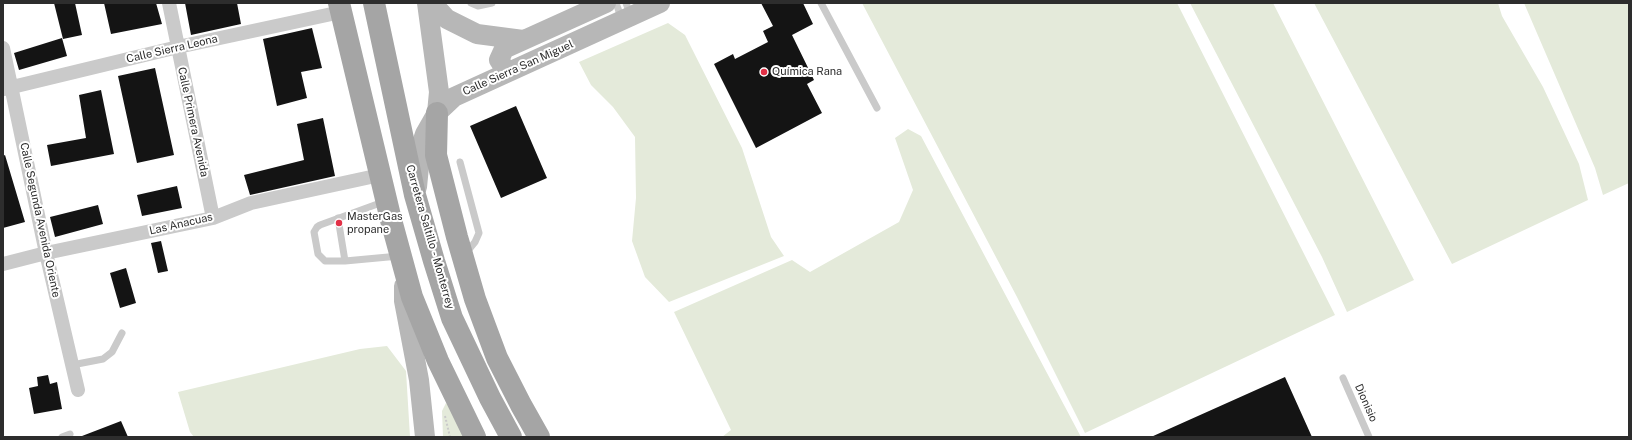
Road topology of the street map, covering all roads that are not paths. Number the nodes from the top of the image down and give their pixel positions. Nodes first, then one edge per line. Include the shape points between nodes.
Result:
1 (169, 3) edge
2 (374, 3) edge
3 (427, 3) edge
4 (432, 3) edge
5 (471, 3) edge
6 (492, 3) edge
7 (606, 3) edge
8 (660, 3) edge
9 (821, 3) edge
10 (340, 8) edge
11 (624, 11) edge
12 (523, 40) junction
13 (178, 47) junction
14 (3, 48) edge
15 (507, 72) junction
16 (8, 88) edge
17 (877, 108) dead end
18 (437, 113) junction
19 (460, 162) dead end
20 (380, 176) junction
21 (415, 195) junction
22 (386, 201) junction
23 (213, 218) junction
24 (338, 218) junction
25 (46, 253) junction
26 (462, 257) junction
27 (402, 260) junction
28 (345, 261) junction
29 (3, 264) edge
30 (452, 318) junction
31 (122, 333) dead end
32 (72, 365) junction
33 (1343, 378) dead end
34 (78, 390) dead end
35 (70, 434) dead end
36 (62, 437) edge
37 (425, 437) edge
38 (475, 437) edge
39 (511, 437) edge
40 (539, 437) edge
41 (1369, 437) edge

1 - 13 street, Calle Primera Avenida
2 - 21 main road, Carretera Saltillo - Monterrey
3 - 18 street via 439,92
4 - 12 street via 447,19 477,34
5 - 6 lane via 478,6
7 - 12 street, Calle Sierra San Miguel
8 - 11 street, Calle Sierra San Miguel
9 - 17 lane
10 - 13 street, Calle Sierra Leona
10 - 20 main road
11 - 15 street, Calle Sierra San Miguel
12 - 15 street, Calle Sierra San Miguel via 504,49 500,54 501,66
13 - 16 street, Calle Sierra Leona
13 - 23 street, Calle Primera Avenida
14 - 16 street, Calle Segunda Avenida Oriente
15 - 18 street, Calle Sierra San Miguel via 460,93
16 - 25 street, Calle Segunda Avenida Oriente
18 - 21 street, Calle Sierra San Miguel via 421,146
18 - 26 main road via 436,154
19 - 26 lane via 479,233
20 - 22 main road
20 - 23 street, Las Anacuas via 251,203
21 - 30 main road, Carretera Saltillo - Monterrey
22 - 24 lane
22 - 27 main road
23 - 25 street, Las Anacuas
24 - 28 lane
24 - 28 lane via 320,225 314,232 318,254 322,260
25 - 29 street, Las Anacuas
25 - 32 street, Calle Segunda Avenida Oriente
26 - 40 main road via 489,339 520,405
27 - 28 lane
27 - 37 street via 404,301 418,374
27 - 38 main road via 421,322
30 - 39 main road, Carretera Saltillo - Monterrey
30 - 40 main road via 488,362
31 - 32 lane via 112,352 103,359
32 - 34 street, Calle Segunda Avenida Oriente
33 - 41 lane, Dionisio
35 - 36 lane

